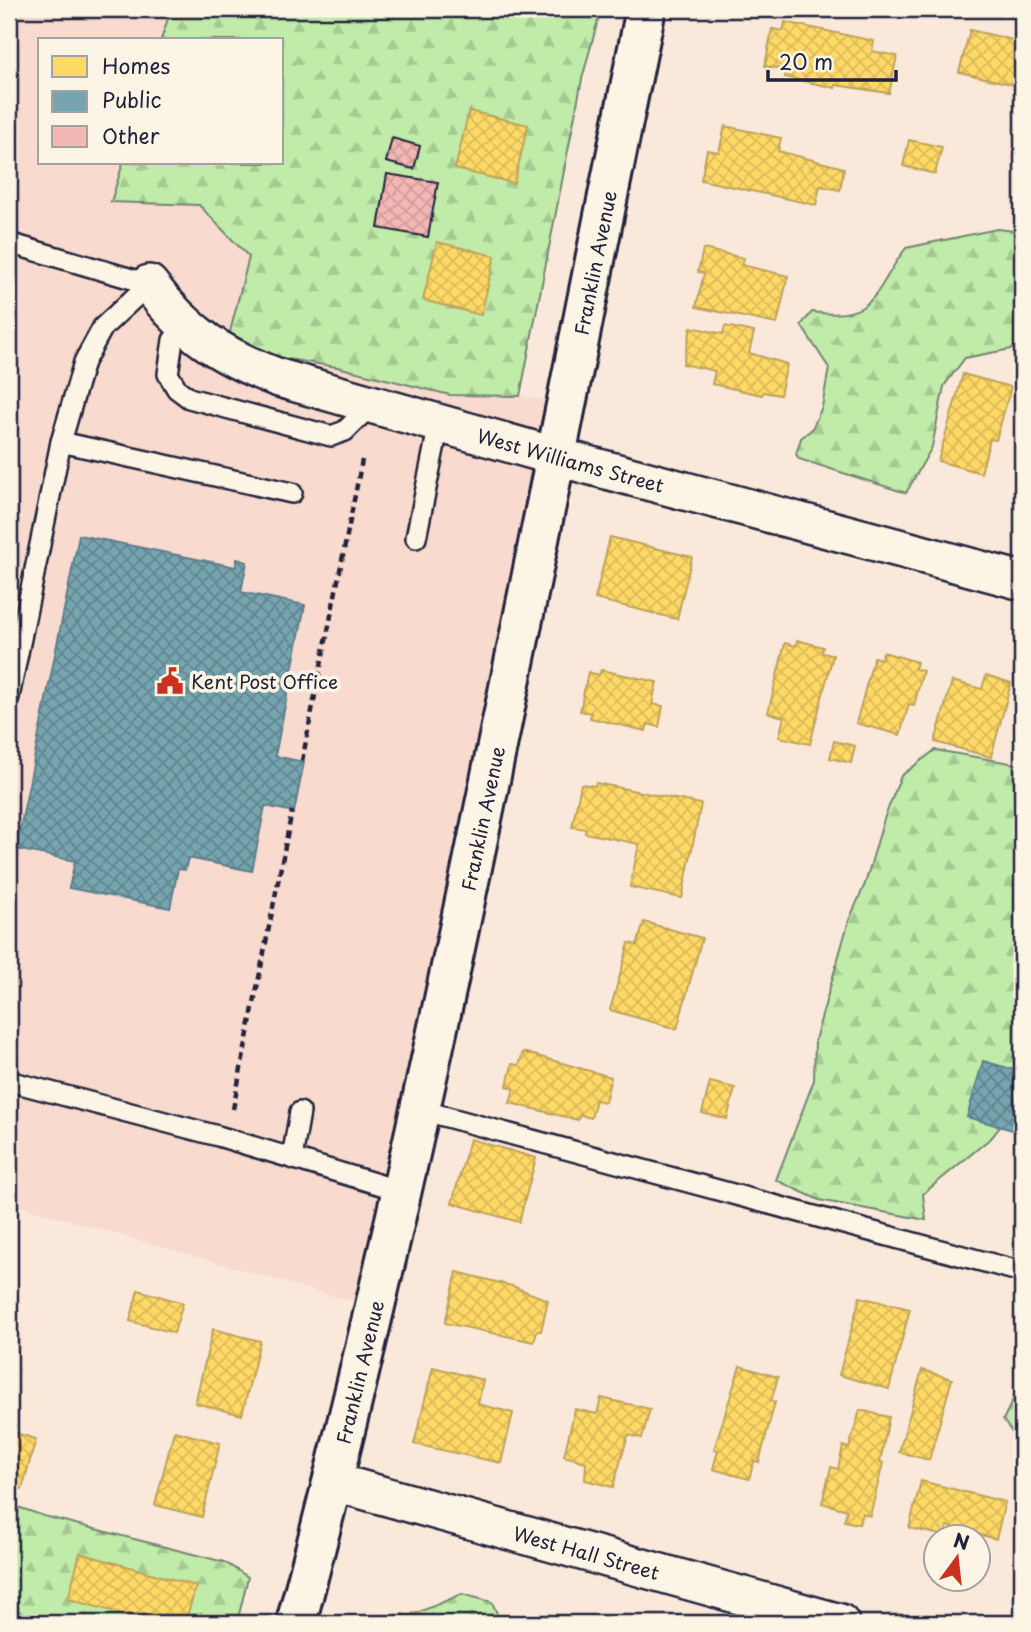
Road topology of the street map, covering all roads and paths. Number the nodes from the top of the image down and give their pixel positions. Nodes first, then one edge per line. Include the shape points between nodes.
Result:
1 (646, 9) edge
2 (9, 243) edge
3 (149, 284) junction
4 (184, 326) junction
5 (372, 404) junction
6 (439, 424) junction
7 (61, 442) junction
8 (554, 456) junction
9 (362, 460) dead end
10 (292, 493) dead end
11 (416, 538) dead end
12 (1022, 581) edge
13 (9, 697) edge
14 (302, 761) dead end
15 (292, 811) dead end
16 (9, 1081) edge
17 (421, 1110) junction
18 (300, 1112) dead end
19 (227, 1140) junction
20 (292, 1158) junction
21 (404, 1192) junction
22 (1022, 1272) edge
23 (334, 1482) junction
24 (296, 1623) edge
25 (840, 1623) edge

1 - 8 street, Franklin Avenue
2 - 3 lane
3 - 4 street, West Williams Street
3 - 7 lane via 103,327 80,373
4 - 5 street, West Williams Street via 241,364
4 - 5 lane via 173,340 168,374 189,398 331,436 345,431
5 - 6 street, West Williams Street
6 - 8 street, West Williams Street
6 - 11 lane
7 - 10 lane
7 - 13 lane
8 - 12 street, West Williams Street
8 - 17 street, Franklin Avenue
9 - 14 path
15 - 19 path
16 - 19 lane
17 - 21 street, Franklin Avenue
17 - 22 lane
18 - 20 lane
19 - 20 lane
20 - 21 lane
21 - 23 street, Franklin Avenue
23 - 24 street, Franklin Avenue
23 - 25 street, West Hall Street

